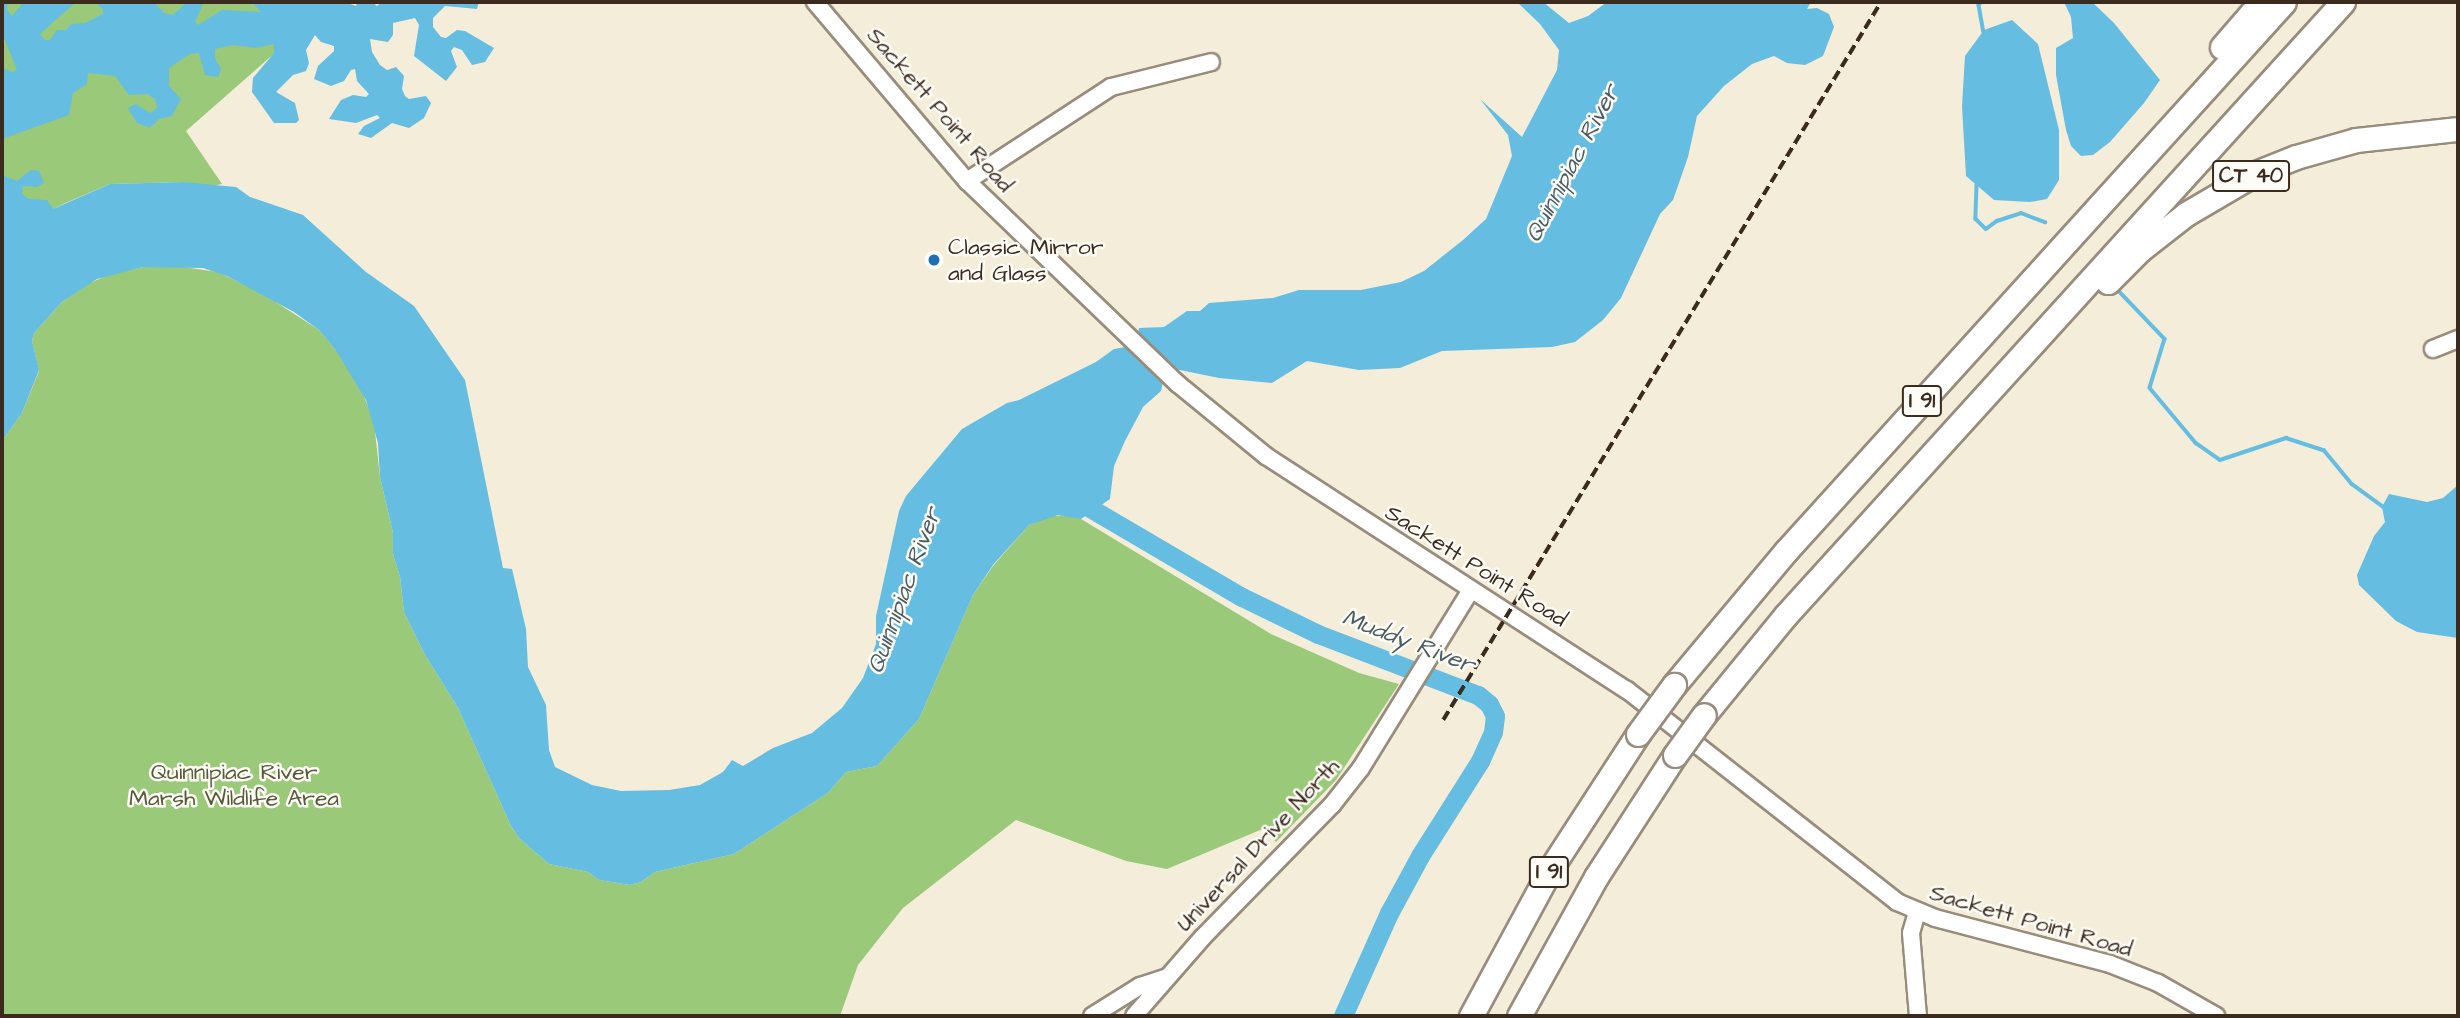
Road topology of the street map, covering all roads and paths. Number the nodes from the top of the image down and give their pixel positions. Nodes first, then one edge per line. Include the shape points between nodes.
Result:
1 (815, 2) edge
2 (2261, 2) edge
3 (2284, 2) edge
4 (2343, 2) edge
5 (1211, 62) dead end
6 (2175, 121) junction
7 (2458, 129) edge
8 (967, 180) junction
9 (2077, 295) junction
10 (2458, 339) edge
11 (2433, 349) dead end
12 (1471, 590) junction
13 (1917, 912) junction
14 (1167, 977) junction
15 (1092, 1016) edge
16 (1134, 1016) edge
17 (1471, 1016) edge
18 (1520, 1016) edge
19 (1918, 1016) edge
20 (2216, 1016) edge

1 - 8 street, Sackett Point Road
2 - 6 highway via 2196,78
3 - 6 highway, I 91
4 - 9 highway, I 91
5 - 8 street via 1111,87
6 - 17 highway, I 91, bridge via 1794,542 1674,685 1551,869
7 - 9 highway, CT 40 via 2356,140 2265,170 2186,214 2104,285
8 - 12 street, Sackett Point Road via 1169,375 1266,456
9 - 18 highway, I 91, bridge via 1785,616 1704,715 1602,868
10 - 11 street
12 - 13 street, Sackett Point Road via 1627,690 1872,885
12 - 14 street, Universal Drive North via 1361,768 1332,805
13 - 19 street via 1911,933
13 - 20 street, Sackett Point Road via 2118,967 2158,983
14 - 15 street via 1140,986
14 - 16 street, Universal Drive North

